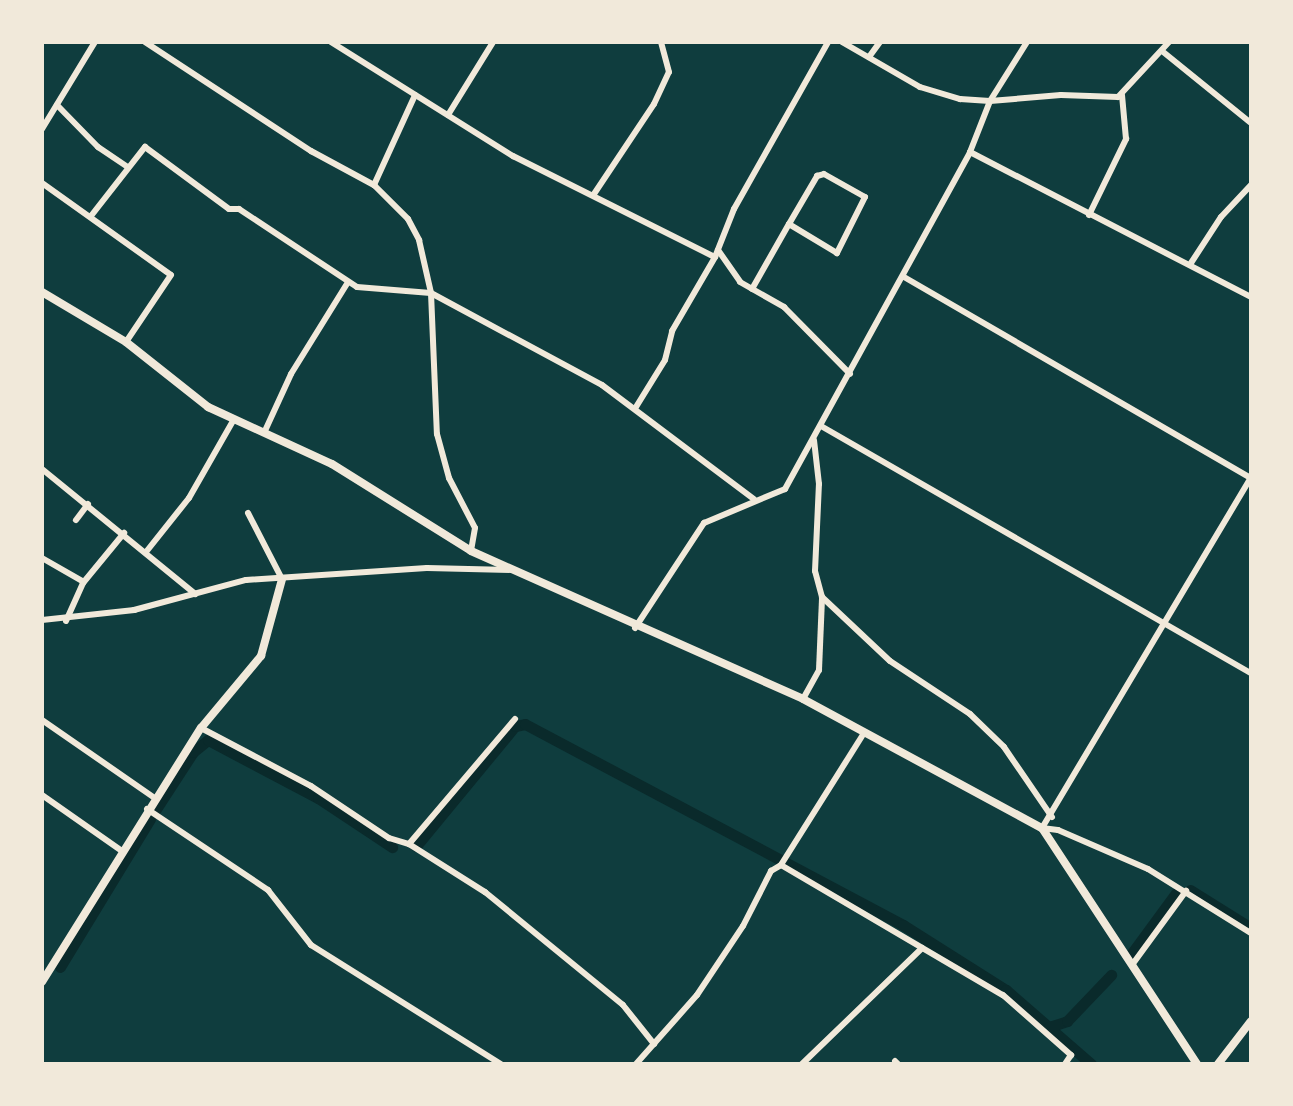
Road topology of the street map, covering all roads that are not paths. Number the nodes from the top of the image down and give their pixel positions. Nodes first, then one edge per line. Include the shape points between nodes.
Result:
1 (95, 42) edge
2 (145, 42) edge
3 (331, 42) edge
4 (493, 42) edge
5 (661, 42) edge
6 (828, 42) edge
7 (842, 42) edge
8 (880, 42) edge
9 (1027, 42) edge
10 (1169, 42) edge
11 (1162, 51) junction
12 (869, 57) junction
13 (415, 95) junction
14 (1122, 95) junction
15 (990, 101) junction
16 (57, 105) junction
17 (448, 115) junction
18 (1251, 123) edge
19 (42, 129) edge
20 (970, 152) junction
21 (128, 167) junction
22 (42, 183) edge
23 (374, 185) junction
24 (1251, 185) edge
25 (594, 194) junction
26 (1089, 215) junction
27 (91, 216) junction
28 (789, 224) junction
29 (717, 254) junction
30 (1191, 263) junction
31 (904, 277) junction
32 (348, 282) junction
33 (752, 289) junction
34 (42, 292) edge
35 (431, 293) junction
36 (1251, 297) edge
37 (126, 342) junction
38 (850, 374) junction
39 (636, 407) junction
40 (234, 419) junction
41 (821, 426) junction
42 (264, 433) junction
43 (814, 440) junction
44 (42, 469) edge
45 (1251, 478) edge
46 (754, 499) junction
47 (88, 504) junction
48 (248, 513) dead end
49 (76, 520) dead end
50 (124, 533) junction
51 (471, 551) junction
52 (146, 552) junction
53 (42, 558) edge
54 (515, 570) junction
55 (282, 579) junction
56 (84, 582) junction
57 (195, 594) junction
58 (822, 597) junction
59 (42, 620) edge
60 (66, 621) junction
61 (1164, 622) junction
62 (635, 628) junction
63 (1251, 673) edge
64 (803, 699) junction
65 (515, 719) dead end
66 (42, 720) edge
67 (201, 728) junction
68 (864, 733) junction
69 (42, 795) edge
70 (156, 799) junction
71 (147, 809) junction
72 (1052, 817) junction
73 (1042, 828) junction
74 (409, 844) junction
75 (122, 851) junction
76 (782, 862) junction
77 (1186, 891) junction
78 (1251, 933) edge
79 (922, 948) junction
80 (42, 962) edge
81 (1132, 965) junction
82 (51, 967) junction
83 (42, 982) edge
84 (1251, 1021) edge
85 (654, 1044) junction
86 (501, 1064) edge
87 (636, 1064) edge
88 (802, 1064) edge
89 (1065, 1064) edge
90 (1197, 1064) edge
91 (1218, 1064) edge

1 - 16 street
2 - 23 street via 311,151
3 - 13 street
4 - 17 street
5 - 25 street via 669,72
6 - 29 street via 734,209
7 - 12 street
8 - 12 street
9 - 15 street
10 - 11 street
11 - 14 street
11 - 18 street
12 - 15 street via 920,87
13 - 17 street
13 - 23 street
14 - 15 street
14 - 26 street via 1126,139
15 - 20 street
16 - 19 street
16 - 21 street via 98,147
17 - 25 street via 513,156
20 - 26 street
20 - 31 street
21 - 27 street
21 - 32 street via 145,147 229,209 239,209
22 - 27 street
23 - 35 street via 408,219 423,253
24 - 30 street via 1221,217
25 - 29 street
26 - 30 street
27 - 37 street via 171,275
28 - 28 street via 837,253 865,197 824,174 817,176
28 - 33 street
29 - 33 street
29 - 39 street
30 - 36 street
31 - 38 street
31 - 45 street
32 - 35 street via 371,291
32 - 42 street via 291,374
33 - 38 street via 801,322
34 - 37 street
35 - 39 street
35 - 51 street via 437,434 449,478 475,528
37 - 40 street via 208,407
38 - 41 street
39 - 46 street
40 - 42 street
40 - 52 street via 189,498
41 - 43 street
41 - 61 street
42 - 51 street via 332,464
43 - 46 street via 785,489 771,498
43 - 58 street via 819,484 815,571
44 - 47 street
45 - 61 street
46 - 62 street via 704,523
47 - 49 street
47 - 50 street
48 - 55 street
50 - 52 street
50 - 56 street
51 - 54 street
52 - 57 street
53 - 56 street
54 - 55 street via 427,568
54 - 62 street
55 - 57 street via 246,580
55 - 67 street via 261,656
56 - 60 street
57 - 60 street
58 - 64 street via 819,670
58 - 72 street via 890,661 970,714 1004,747
59 - 60 street
61 - 63 street
61 - 72 street
62 - 64 street
64 - 68 street
65 - 74 street
66 - 70 street
67 - 70 street
67 - 74 street via 311,786 389,838
68 - 73 street
68 - 76 street
69 - 75 street
70 - 71 street
71 - 75 street
71 - 86 street via 268,890 311,945
72 - 73 street
73 - 77 street via 1071,835
73 - 81 street
74 - 85 street via 485,892 623,1005
75 - 82 street
76 - 79 street
76 - 85 street via 771,871 743,926 697,995
77 - 78 street
77 - 81 street
79 - 88 street
79 - 89 street via 1003,995 1071,1055
80 - 82 street
81 - 90 street
82 - 83 street
84 - 91 street
85 - 87 street

